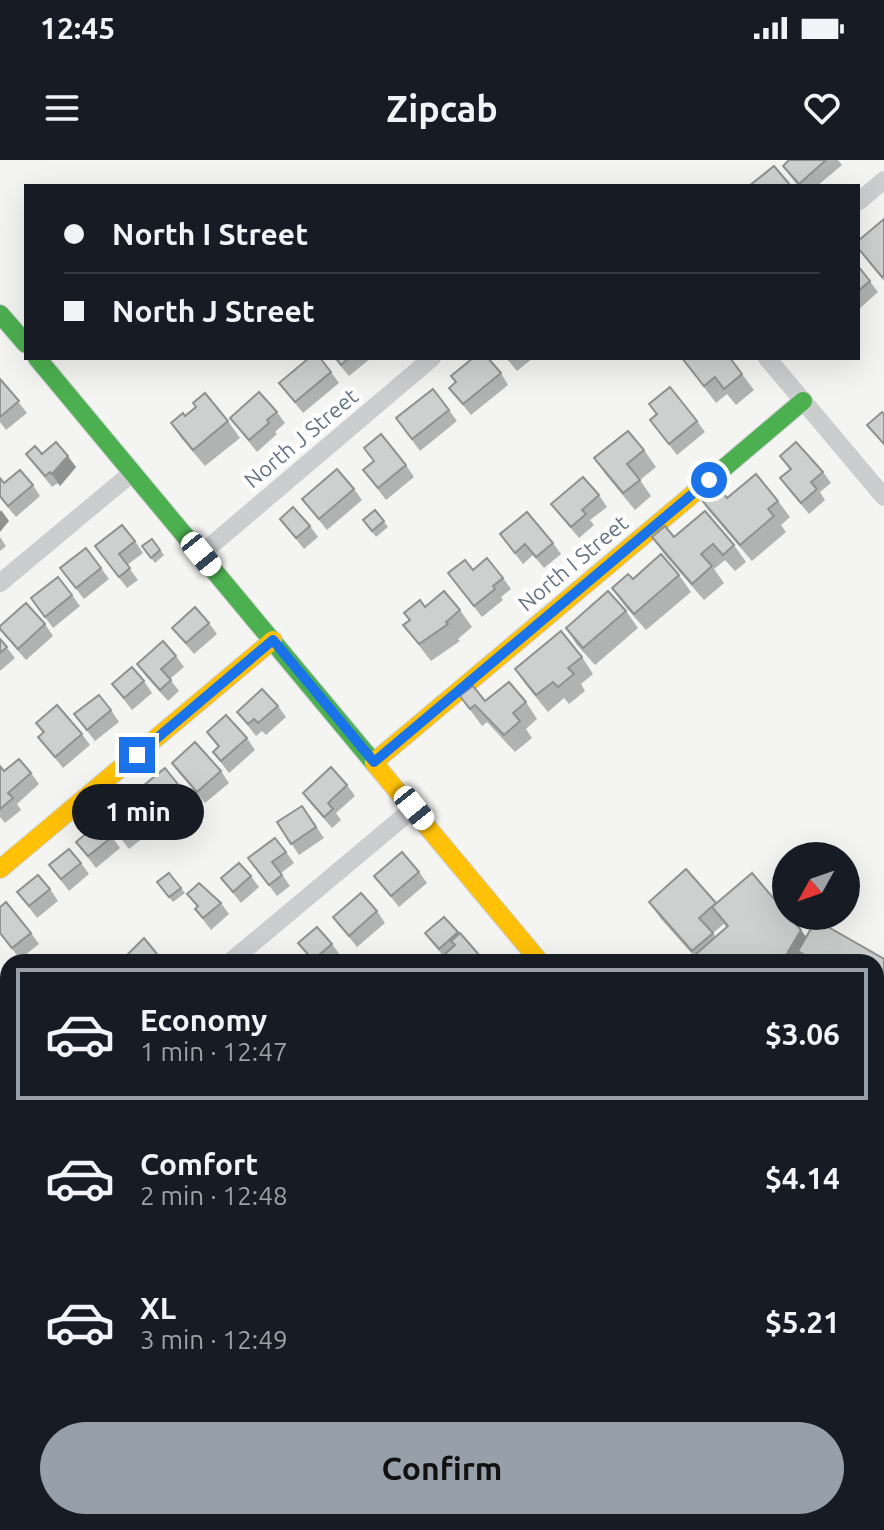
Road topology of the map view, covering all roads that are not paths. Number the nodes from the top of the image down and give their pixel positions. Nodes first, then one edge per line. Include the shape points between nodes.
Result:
1 (884, 180) edge
2 (860, 200) edge
3 (0, 314) edge
4 (24, 342) edge
5 (39, 360) edge
6 (430, 360) edge
7 (769, 360) edge
8 (803, 401) junction
9 (133, 472) junction
10 (884, 497) edge
11 (201, 554) junction
12 (0, 583) edge
13 (273, 640) junction
14 (374, 762) junction
15 (414, 808) junction
16 (0, 869) edge
17 (240, 954) edge
18 (533, 954) edge

1 - 2 street
3 - 4 street
5 - 9 street
6 - 11 street, North J Street
7 - 8 street
8 - 10 street
8 - 14 street, North I Street
9 - 11 street
9 - 12 street
11 - 13 street
13 - 14 street
13 - 16 street
14 - 15 street
15 - 17 street
15 - 18 street

